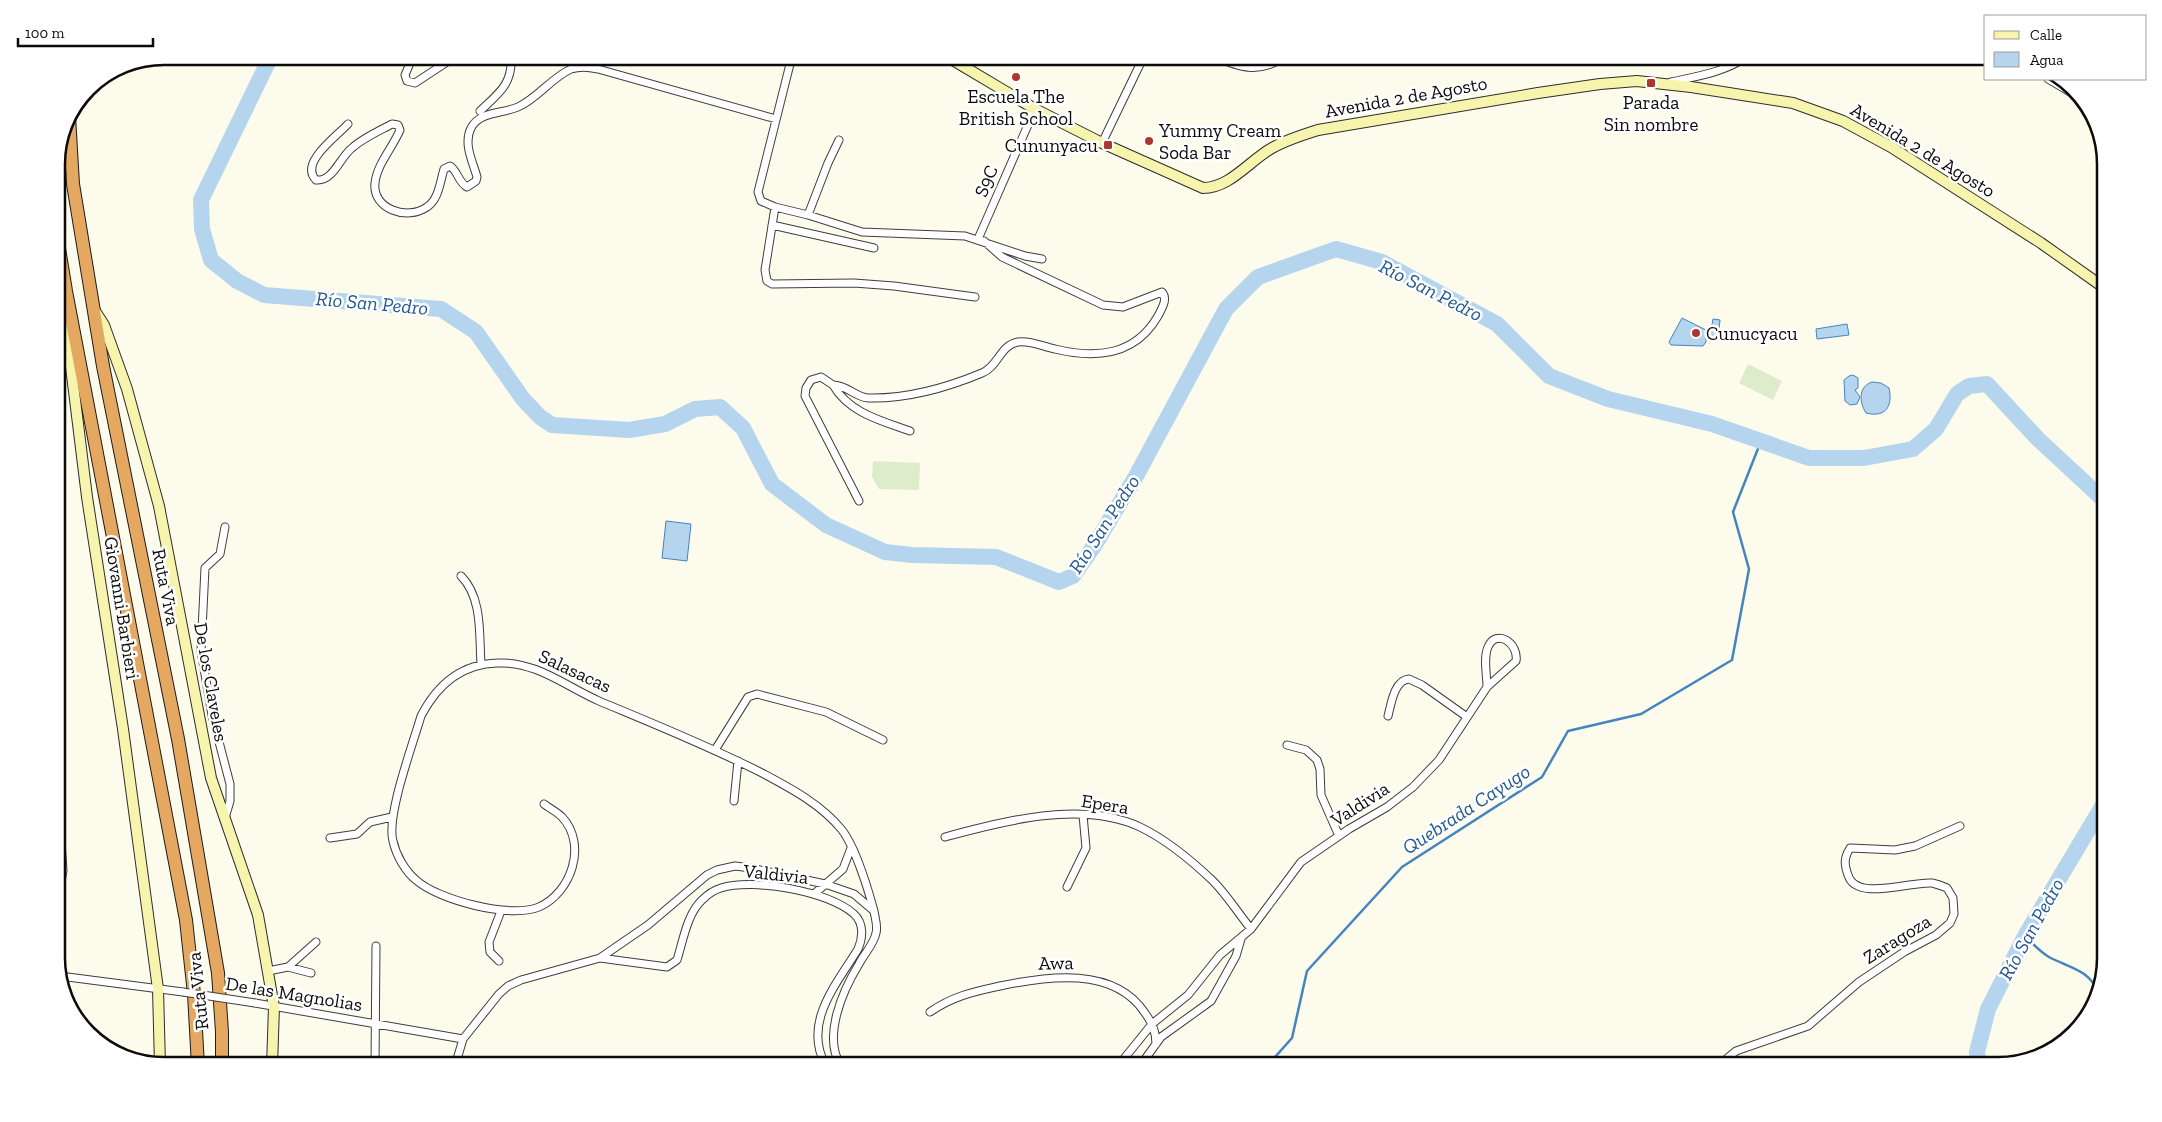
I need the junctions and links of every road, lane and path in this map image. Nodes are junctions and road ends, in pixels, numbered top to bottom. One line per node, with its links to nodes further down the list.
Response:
1 (409, 65): 2 (street)
2 (442, 65)
3 (511, 65): 12 (street)
4 (790, 65): 13 (street)
5 (961, 65): 11 (main road, Avenida 2 de Agosto)
6 (1140, 65): 17 (street)
7 (1234, 65): 8 (street)
8 (1267, 65)
9 (1733, 65): 10 (street)
10 (1664, 84): 17 (main road, Avenida 2 de Agosto); 24 (main road, Avenida 2 de Agosto)
11 (1035, 109): 17 (main road, Avenida 2 de Agosto); 21 (street, S9C)
12 (480, 110)
13 (776, 119): 14 (street); 18 (street)
14 (348, 124)
15 (70, 134): 28 (highway, Ruta Viva)
16 (839, 140): 19 (street)
17 (1102, 143)
18 (776, 208): 19 (street); 20 (street)
19 (808, 215): 21 (street)
20 (772, 225): 22 (street); 27 (street)
21 (981, 240): 23 (street); 29 (street)
22 (874, 248)
23 (1042, 260)
24 (2097, 283)
25 (65, 285): 26 (highway, Ruta Viva)
26 (66, 291): 68 (main road, Giovanni Barbieri); 76 (highway, Ruta Viva)
27 (975, 297)
28 (93, 308): 46 (main road, De los Claveles); 77 (highway, Ruta Viva)
29 (833, 385): 30 (street); 31 (street)
30 (910, 431)
31 (859, 501)
32 (225, 527): 46 (street)
33 (461, 576): 34 (street)
34 (481, 664): 40 (street, Salasacas); 45 (street, Salasacas)
35 (1487, 687): 35 (street, Valdivia); 37 (street, Valdivia)
36 (1388, 716): 37 (street)
37 (1467, 716): 48 (street, Valdivia)
38 (883, 740): 40 (street)
39 (1287, 745): 48 (street)
40 (715, 750): 41 (street, Salasacas)
41 (738, 761): 42 (street); 51 (street, Salasacas)
42 (734, 801)
43 (544, 804): 56 (street, Salasacas)
44 (1083, 815): 49 (street, Epera); 53 (street); 57 (street, Epera)
45 (392, 817): 50 (street); 56 (street, Salasacas)
46 (225, 818): 65 (main road, De los Claveles)
47 (1960, 826): 85 (street, Zaragoza)
48 (1339, 836): 57 (street, Valdivia)
49 (945, 837)
50 (330, 838)
51 (851, 848): 52 (street); 55 (street, Salasacas)
52 (825, 884): 54 (street); 55 (street); 61 (street)
53 (1067, 887)
54 (814, 894): 61 (street, Valdivia); 63 (street, Valdivia)
55 (874, 910): 63 (street, Salasacas)
56 (501, 911): 62 (street)
57 (1250, 929): 58 (street, Valdivia)
58 (1241, 939): 72 (street, Valdivia); 74 (street, Valdivia)
59 (316, 942): 64 (street)
60 (376, 946): 71 (street)
61 (600, 958): 73 (street)
62 (499, 961)
63 (854, 964): 81 (street, Valdivia); 82 (street)
64 (288, 967): 65 (street); 66 (street)
65 (268, 971): 69 (main road, De los Claveles)
66 (311, 973)
67 (67, 977): 68 (street, De las Magnolias)
68 (158, 989): 69 (street, De las Magnolias, bridge); 75 (main road)
69 (274, 1006): 71 (street, De las Magnolias); 78 (main road, De los Claveles)
70 (930, 1012): 72 (street, Awa)
71 (375, 1024): 73 (street, De las Magnolias); 79 (street)
72 (1152, 1024): 74 (street, Awa); 83 (street, Valdivia)
73 (463, 1039): 80 (street)
74 (1156, 1044): 84 (street, Valdivia)
75 (160, 1057)
76 (198, 1057)
77 (222, 1057)
78 (272, 1057)
79 (375, 1057)
80 (458, 1057)
81 (821, 1057)
82 (836, 1057)
83 (1125, 1057)
84 (1147, 1057)
85 (1729, 1057)

